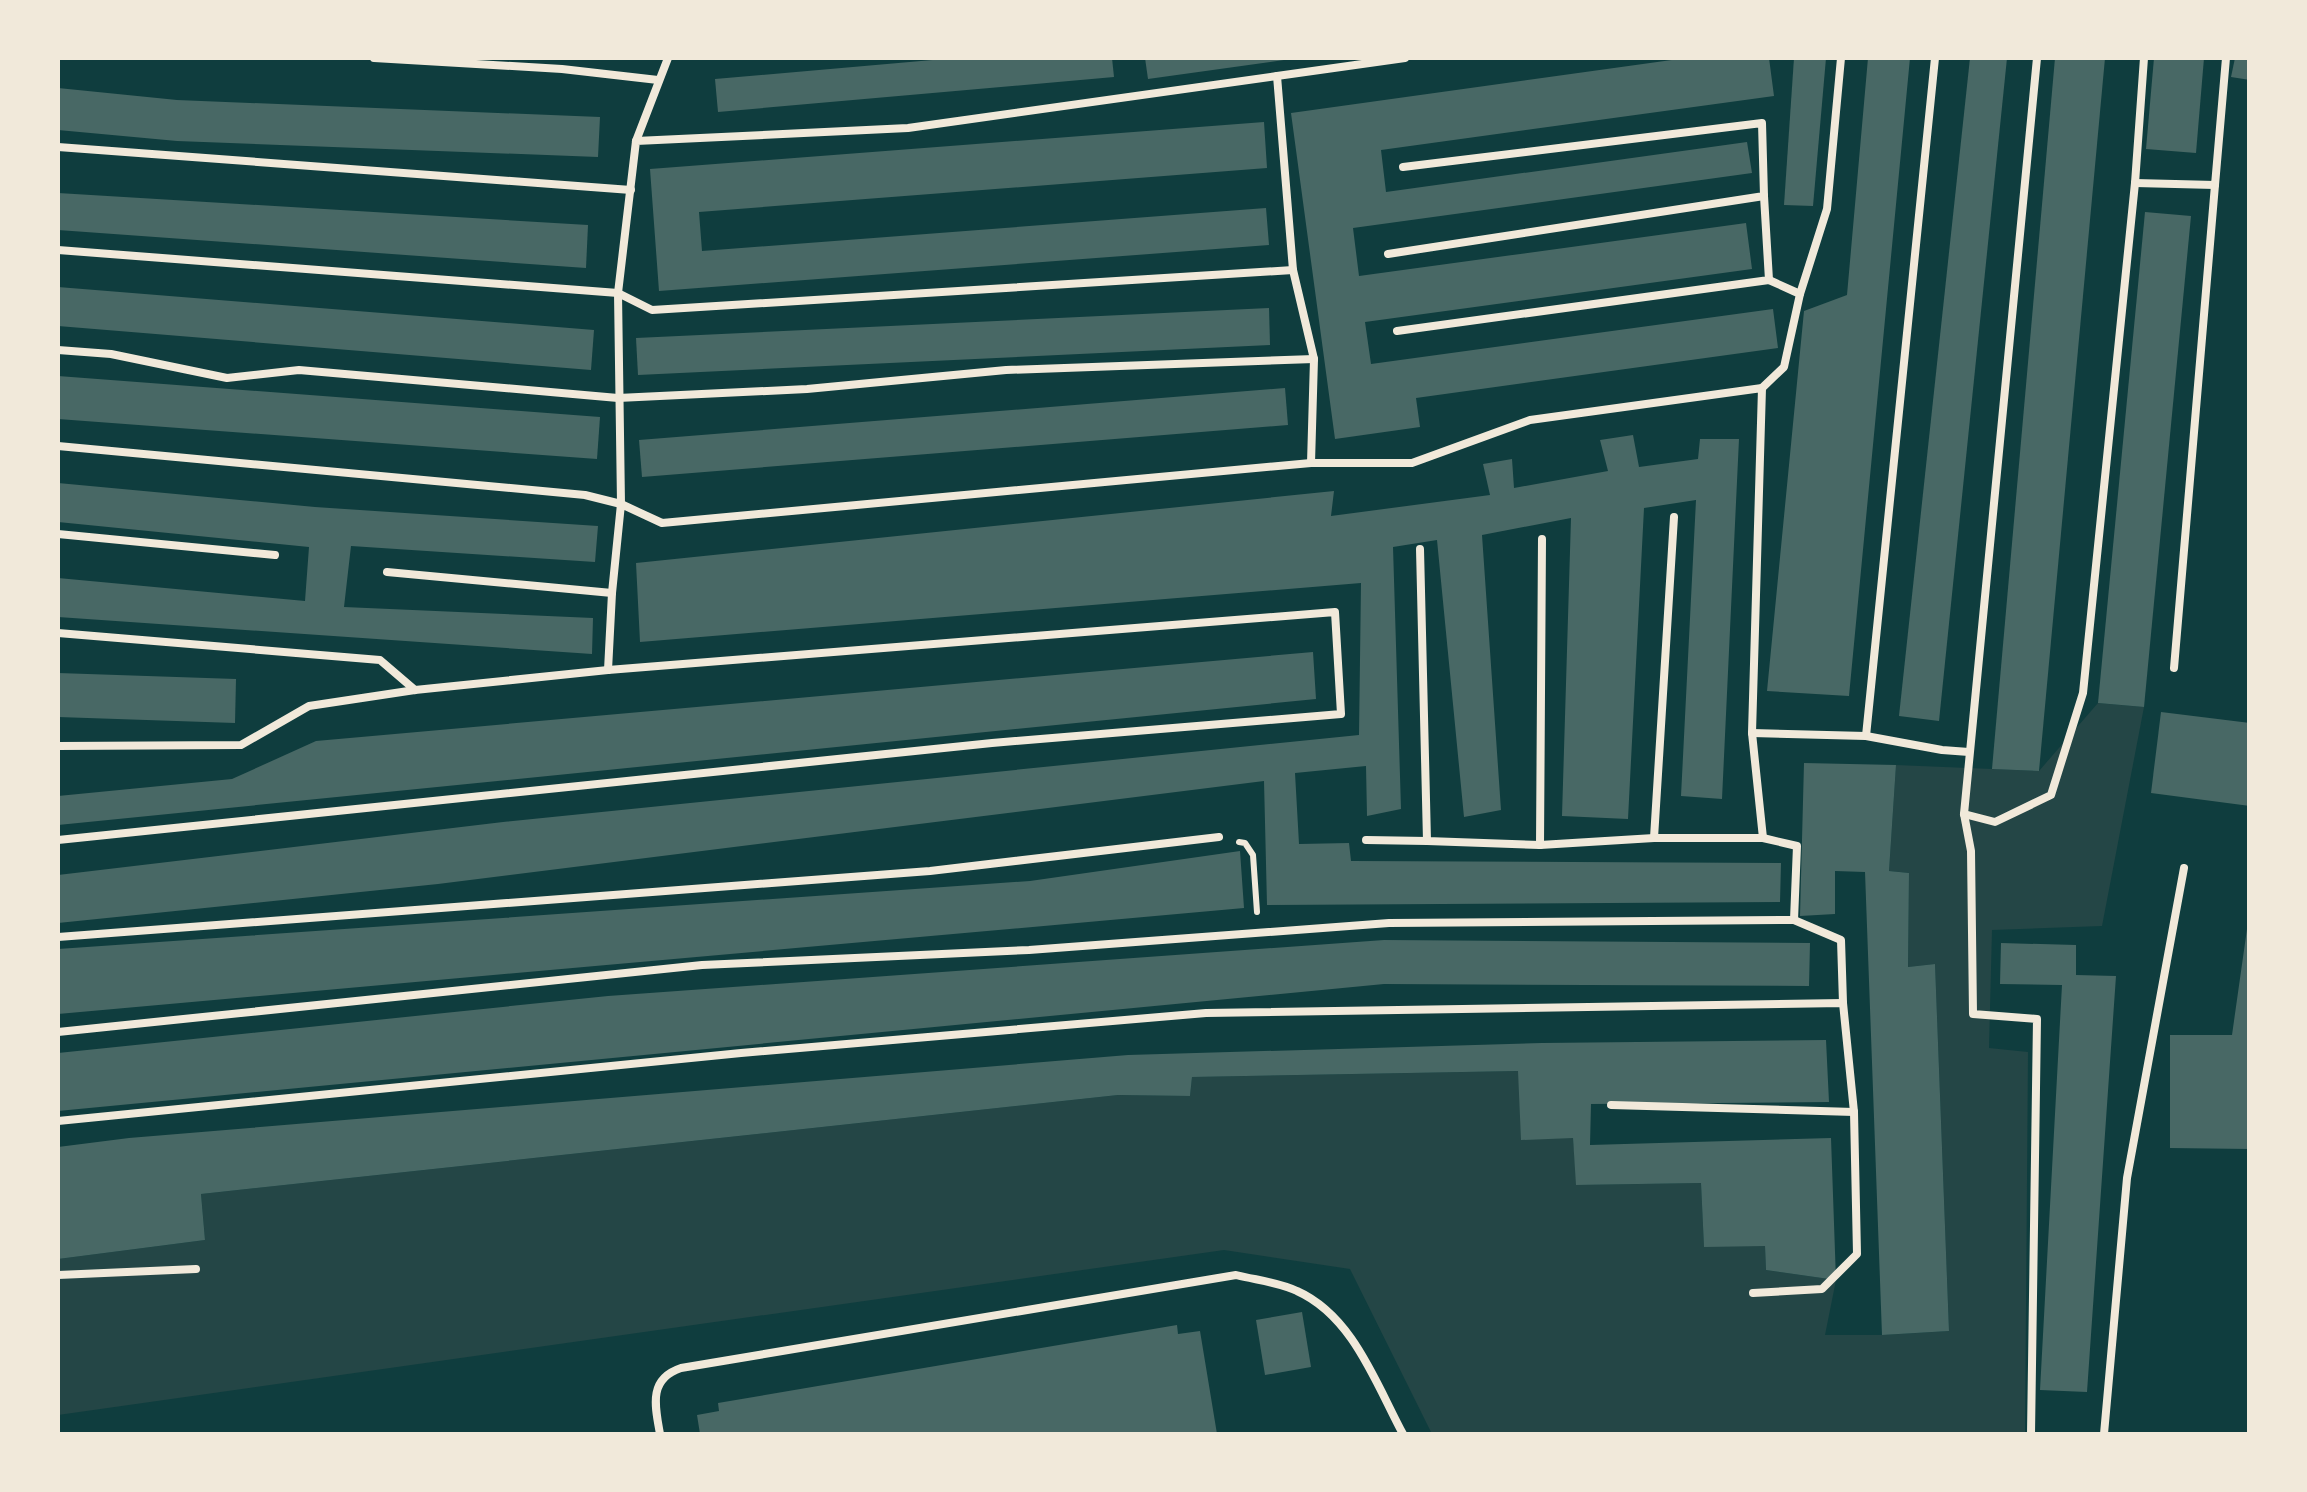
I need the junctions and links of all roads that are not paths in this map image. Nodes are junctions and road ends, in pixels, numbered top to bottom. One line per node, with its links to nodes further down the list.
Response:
1 (374, 58): 10 (lane)
2 (668, 58): 10 (lane)
3 (1405, 58): 9 (lane)
4 (1841, 58): 23 (lane)
5 (1935, 58): 44 (lane)
6 (2037, 58): 46 (lane)
7 (2144, 58): 14 (lane)
8 (2226, 58): 15 (lane)
9 (1277, 76): 11 (lane); 20 (lane)
10 (658, 80): 11 (lane)
11 (636, 141): 16 (lane)
12 (58, 147): 16 (lane)
13 (1403, 166): 17 (lane)
14 (2135, 184): 15 (lane); 47 (lane)
15 (2215, 185): 40 (lane)
16 (631, 190): 22 (lane)
17 (1764, 196): 19 (lane); 21 (lane)
18 (58, 250): 22 (lane)
19 (1388, 254)
20 (1293, 270): 22 (lane); 26 (lane)
21 (1769, 280): 23 (lane); 24 (lane)
22 (618, 293): 28 (lane)
23 (1800, 294): 27 (lane)
24 (1397, 331)
25 (58, 350): 28 (lane)
26 (1314, 359): 28 (lane); 30 (lane)
27 (1762, 388): 30 (lane); 43 (lane)
28 (618, 398): 31 (lane)
29 (58, 446): 31 (lane)
30 (1311, 463): 31 (lane)
31 (620, 504): 38 (lane)
32 (1674, 517): 49 (lane)
33 (58, 534): 36 (lane)
34 (1542, 539): 54 (lane)
35 (1420, 549): 53 (lane)
36 (275, 555)
37 (388, 572): 38 (lane)
38 (612, 593): 41 (lane)
39 (58, 634): 42 (lane)
40 (2174, 668)
41 (608, 670): 42 (lane); 51 (lane)
42 (414, 690): 45 (lane)
43 (1752, 733): 44 (lane); 50 (lane)
44 (1866, 736): 46 (lane)
45 (58, 746)
46 (1969, 752): 47 (lane)
47 (1964, 814): 68 (lane)
48 (1219, 837): 57 (lane)
49 (1654, 838): 50 (lane); 54 (lane)
50 (1763, 838): 56 (lane)
51 (58, 840)
52 (1366, 840): 53 (lane)
53 (1427, 841): 54 (lane)
54 (1540, 845)
55 (2184, 868): 69 (lane)
56 (1794, 920): 58 (lane); 59 (lane)
57 (58, 937)
58 (1843, 1003): 61 (lane); 62 (lane)
59 (58, 1032)
60 (1611, 1105): 61 (lane)
61 (1854, 1112): 65 (lane)
62 (58, 1121)
63 (196, 1269): 64 (lane)
64 (58, 1275)
65 (1752, 1293)
66 (660, 1434): 67 (lane)
67 (1403, 1434)
68 (2031, 1434)
69 (2104, 1434)

